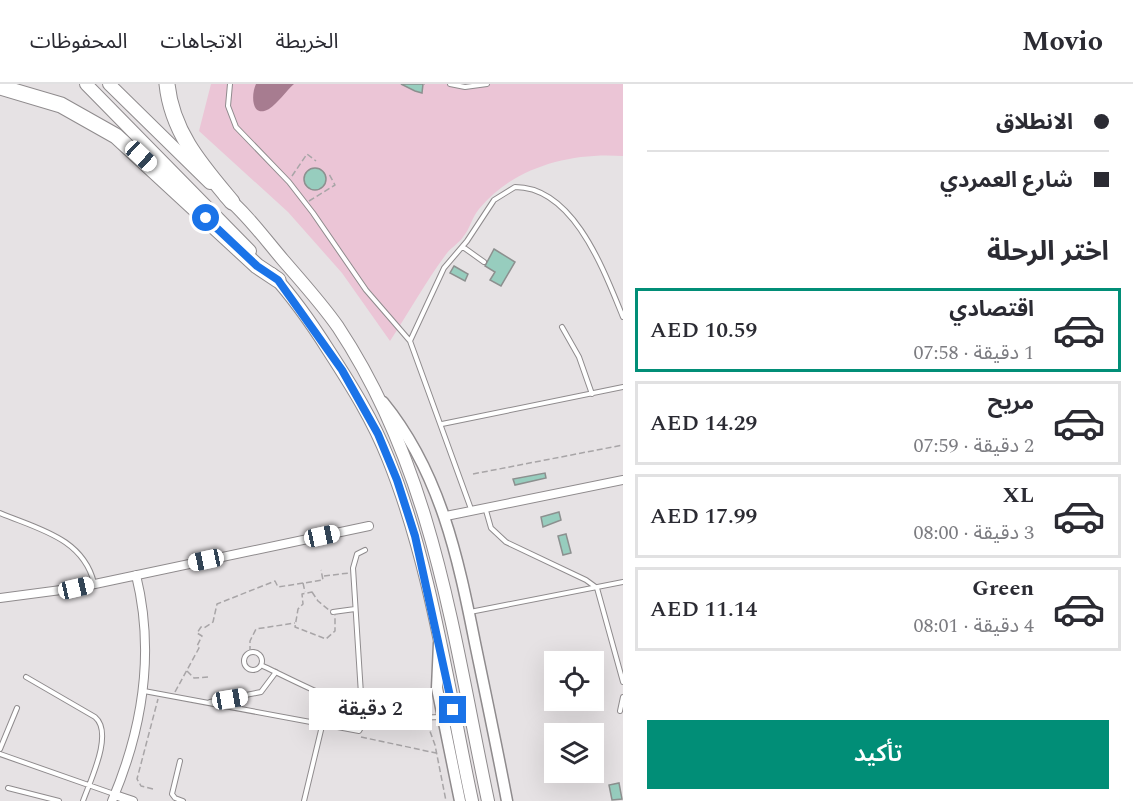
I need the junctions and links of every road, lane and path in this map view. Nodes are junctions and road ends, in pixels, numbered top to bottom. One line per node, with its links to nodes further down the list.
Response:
1 (86, 84): 15 (main road)
2 (109, 84): 11 (main road)
3 (167, 84): 11 (highway)
4 (230, 84): 10 (lane)
5 (450, 84): 6 (lane)
6 (487, 84)
7 (0, 87): 15 (highway)
8 (316, 161): 10 (path)
9 (329, 174): 12 (path)
10 (288, 182): 12 (lane)
11 (232, 202): 20 (main road)
12 (306, 204): 18 (lane)
13 (463, 247): 14 (lane); 16 (lane); 18 (lane)
14 (484, 262)
15 (278, 280): 46 (main road)
16 (623, 317)
17 (562, 327): 21 (lane)
18 (410, 341): 22 (lane)
19 (623, 387): 21 (lane)
20 (375, 392): 29 (street); 82 (main road)
21 (592, 394): 22 (lane)
22 (442, 424): 27 (lane)
23 (623, 445): 24 (path)
24 (473, 474)
25 (623, 480): 26 (street)
26 (485, 507): 27 (street); 39 (lane)
27 (471, 509): 29 (street)
28 (0, 513): 38 (lane)
29 (446, 516): 44 (street)
30 (369, 526): 34 (street)
31 (365, 550): 33 (lane)
32 (321, 570): 35 (path)
33 (353, 572): 35 (path); 42 (lane)
34 (136, 575): 38 (street); 54 (street)
35 (323, 576): 37 (path)
36 (623, 582): 39 (lane)
37 (303, 583): 40 (path); 49 (path)
38 (94, 584): 41 (street)
39 (597, 588): 44 (lane); 53 (lane)
40 (305, 593): 43 (path); 45 (path)
41 (0, 598)
42 (355, 609): 43 (lane); 60 (lane)
43 (333, 612): 45 (path)
44 (469, 612): 83 (street)
45 (295, 623): 47 (path)
46 (439, 642): 62 (street); 81 (main road)
47 (250, 652): 48 (lane); 48 (lane)
48 (261, 665): 50 (lane)
49 (187, 671): 51 (path); 56 (path)
50 (276, 672): 58 (lane); 60 (lane)
51 (208, 676)
52 (26, 677): 70 (lane)
53 (623, 682)
54 (143, 691): 55 (lane); 73 (street)
55 (159, 694): 56 (lane); 72 (path)
56 (172, 696): 58 (lane)
57 (623, 697): 61 (lane)
58 (207, 703): 64 (lane)
59 (17, 708): 66 (lane)
60 (362, 710): 63 (lane); 65 (lane)
61 (620, 711)
62 (442, 717): 63 (lane); 80 (street)
63 (426, 718): 67 (path)
64 (322, 726): 65 (lane); 78 (lane)
65 (356, 732): 67 (path)
66 (0, 749)
67 (437, 753): 79 (path)
68 (0, 754): 70 (lane)
69 (180, 761): 77 (lane)
70 (89, 786): 73 (lane); 75 (lane)
71 (8, 788): 74 (lane)
72 (153, 789)
73 (113, 798): 76 (street)
74 (59, 801)
75 (83, 801)
76 (133, 801)
77 (183, 801)
78 (304, 801)
79 (446, 801)
80 (460, 801)
81 (472, 801)
82 (488, 801)
83 (507, 801)

